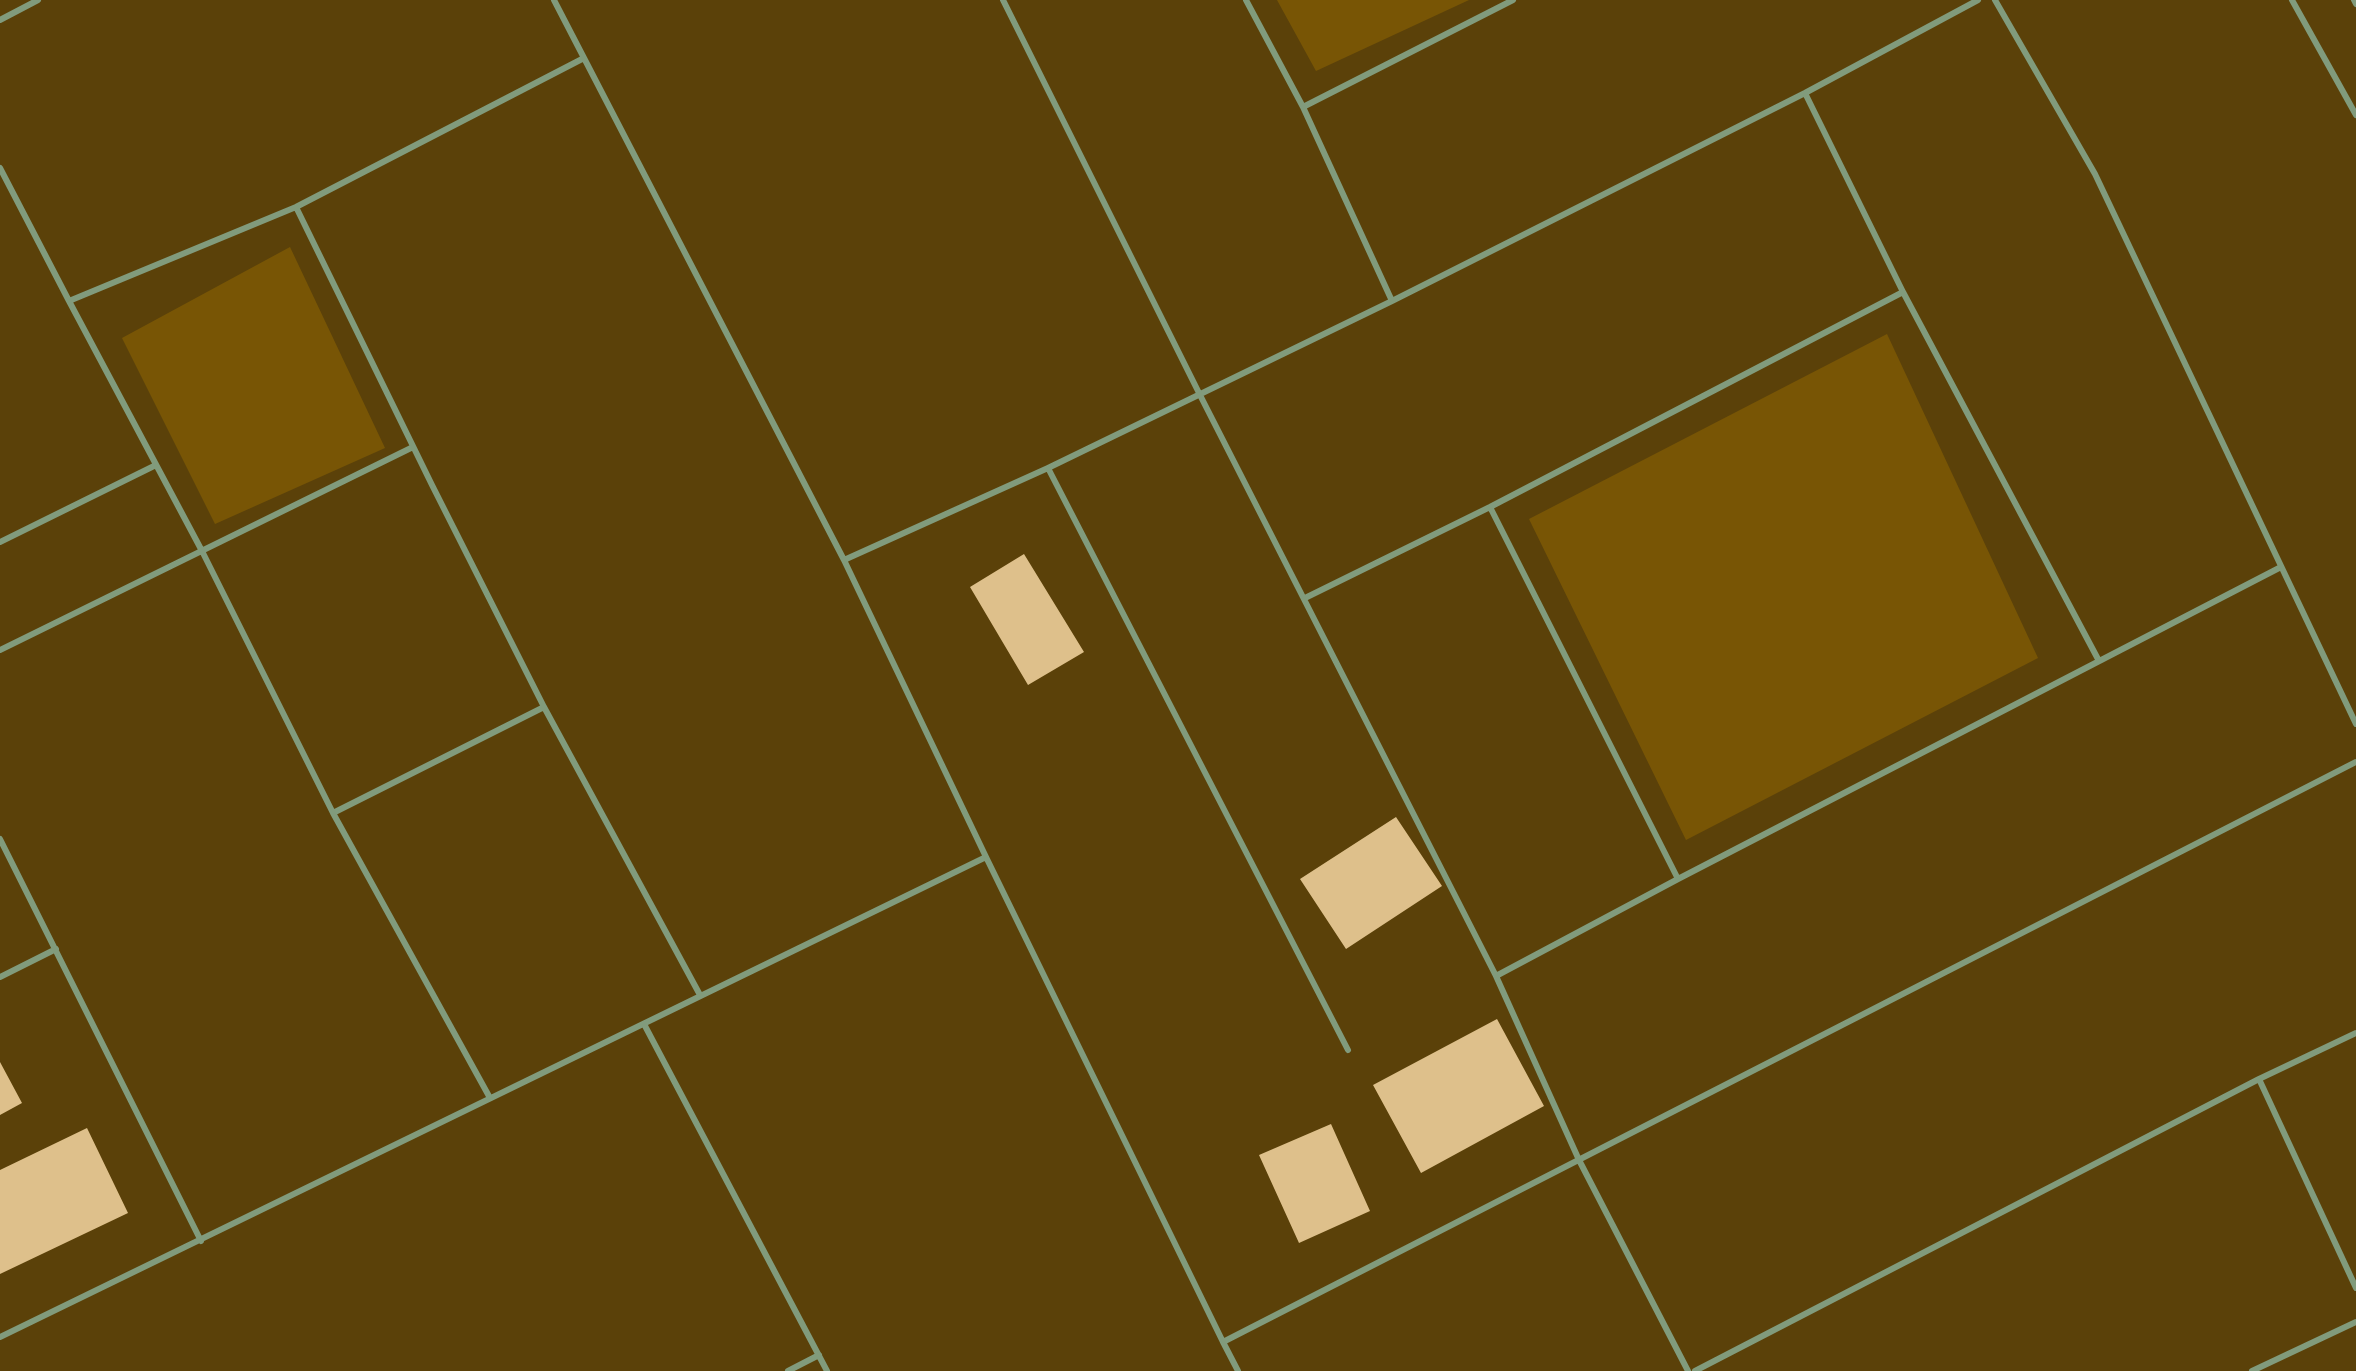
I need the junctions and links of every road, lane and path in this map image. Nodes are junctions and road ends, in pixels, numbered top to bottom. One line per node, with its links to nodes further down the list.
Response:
1 (38, 0): 11 (street)
2 (554, 0): 12 (street)
3 (1003, 0): 21 (street)
4 (1246, 0): 14 (street)
5 (1513, 0): 14 (street)
6 (1978, 0): 13 (street)
7 (1995, 0): 29 (street)
8 (2292, 0): 15 (street)
9 (2354, 0): 10 (street)
10 (2356, 4)
11 (0, 20)
12 (584, 58): 17 (street); 28 (street)
13 (1805, 93): 18 (street); 20 (street)
14 (1303, 107): 20 (street)
15 (2356, 115)
16 (0, 168): 19 (street)
17 (296, 207): 19 (street); 22 (street)
18 (1903, 292): 25 (street); 32 (street)
19 (69, 301): 23 (street)
20 (1392, 301): 21 (street)
21 (1200, 395): 24 (street); 30 (street)
22 (413, 447): 27 (street); 33 (street)
23 (156, 465): 26 (street); 27 (street)
24 (1048, 468): 28 (street); 46 (street)
25 (1490, 507): 30 (street); 39 (street)
26 (0, 543)
27 (201, 551): 31 (street); 36 (street)
28 (844, 560): 38 (street)
29 (2281, 567): 32 (street); 34 (street)
30 (1305, 598): 41 (street)
31 (0, 650)
32 (2098, 661): 39 (street)
33 (544, 706): 36 (street); 43 (street)
34 (2356, 724)
35 (2356, 762): 49 (street)
36 (333, 813): 48 (street)
37 (0, 839): 40 (street)
38 (986, 857): 43 (street); 54 (street)
39 (1678, 879): 41 (street)
40 (56, 949): 42 (street); 50 (street)
41 (1496, 976): 49 (street)
42 (0, 977)
43 (700, 995): 44 (street)
44 (644, 1024): 48 (street); 55 (street)
45 (2356, 1033): 47 (street)
46 (1348, 1050)
47 (2259, 1079): 51 (street); 60 (street)
48 (490, 1098): 50 (street)
49 (1579, 1160): 54 (street); 59 (street)
50 (201, 1241): 53 (street)
51 (2356, 1288)
52 (2356, 1322): 61 (street)
53 (0, 1337)
54 (1223, 1342): 58 (street)
55 (819, 1355): 56 (street); 57 (street)
56 (788, 1371)
57 (827, 1371)
58 (1238, 1371)
59 (1688, 1371)
60 (1695, 1371)
61 (2252, 1371)

